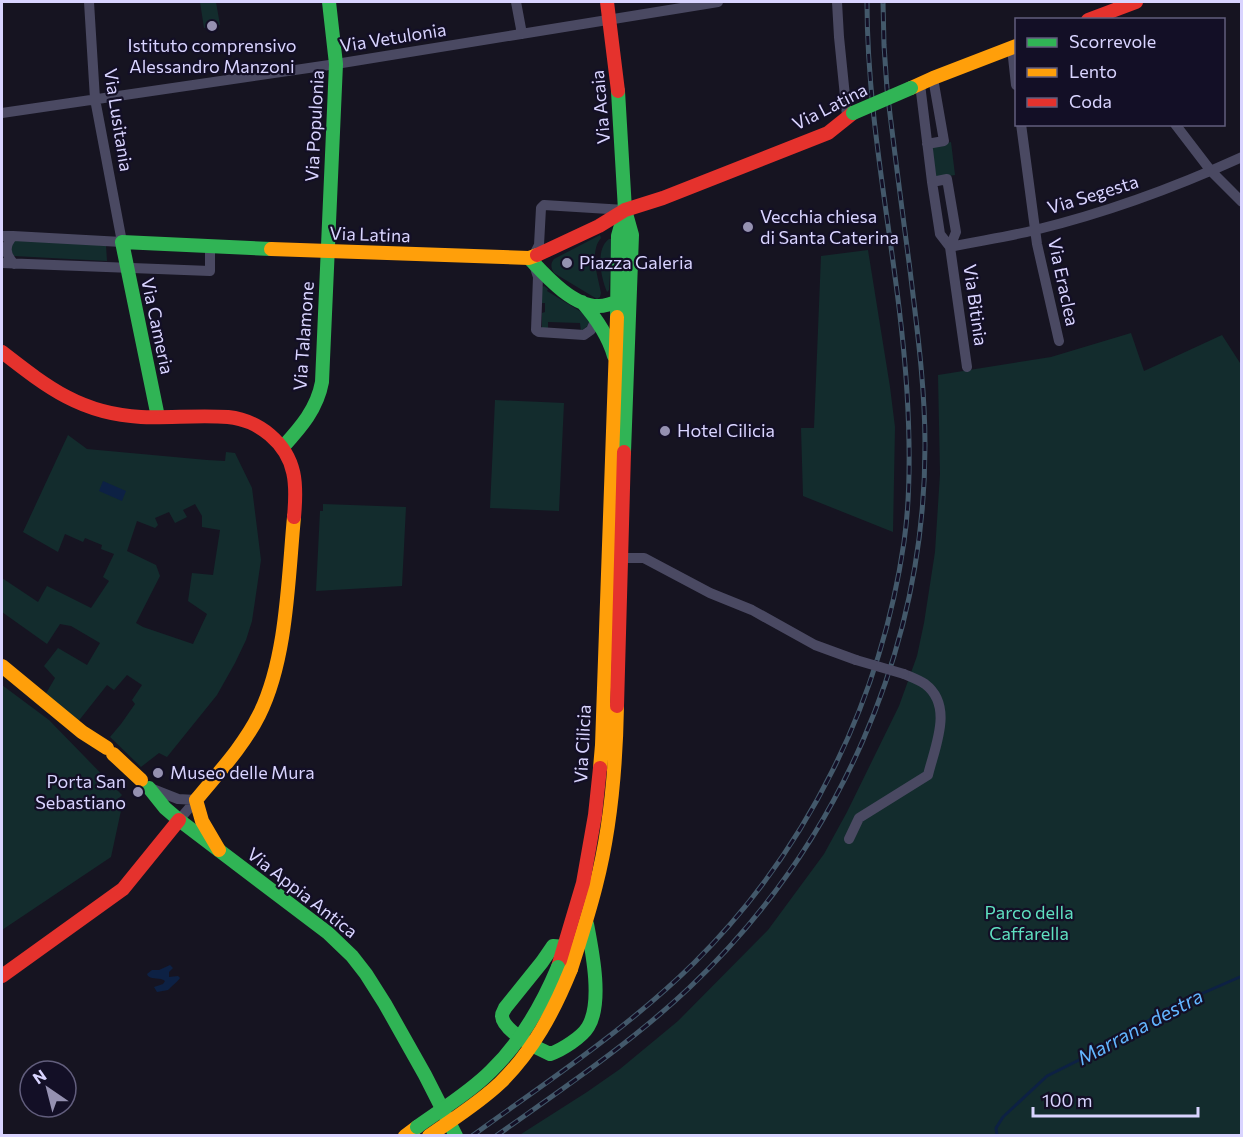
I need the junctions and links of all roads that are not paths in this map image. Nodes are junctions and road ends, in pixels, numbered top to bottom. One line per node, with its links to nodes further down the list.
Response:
1 (89, 2): 15 (street, Via Lusitania)
2 (329, 2): 13 (street, Via Populonia)
3 (516, 2): 11 (street)
4 (607, 2): 10 (street, Via Acaia)
5 (718, 2): 10 (street, Via Vetulonia)
6 (837, 2): 17 (street)
7 (1136, 2): 8 (street)
8 (1114, 11): 9 (street)
9 (1094, 18)
10 (610, 19): 11 (street, Via Vetulonia); 24 (street, Via Acaia)
11 (522, 34): 13 (street, Via Vetulonia)
12 (1014, 47): 14 (street, Via Latina)
13 (336, 64): 15 (street, Via Vetulonia); 30 (street, Via Populonia)
14 (921, 83): 17 (street, Via Latina, bridge); 20 (street, Via Bitinia); 20 (street)
15 (95, 99): 16 (street, Via Vetulonia); 27 (street, Via Lusitania)
16 (2, 113)
17 (850, 115): 24 (street, Via Latina)
18 (1022, 126): 25 (street, Via Eraclea)
19 (1177, 126): 22 (street)
20 (927, 144): 29 (street, Via Bitinia)
21 (1242, 157): 22 (street, Via Segesta)
22 (1211, 171): 23 (street); 25 (street, Via Segesta)
23 (1242, 202)
24 (625, 210): 31 (street); 31 (street); 35 (street); 35 (street, Via Cilicia)
25 (1035, 230): 29 (street, Via Segesta); 38 (street, Via Eraclea)
26 (7, 236): 27 (street, Via Latina); 33 (street, Via Latina)
27 (122, 242): 28 (street, Via Latina); 34 (street, Via Cameria)
28 (210, 247): 30 (street, Via Latina); 34 (street)
29 (950, 247): 41 (street, Via Bitinia)
30 (327, 252): 31 (street, Via Latina); 43 (street, Via Talamone)
31 (529, 258): 36 (street); 37 (street)
32 (2, 263): 33 (street)
33 (14, 264): 34 (street)
34 (127, 269): 42 (street, Via Cameria)
35 (624, 299): 36 (street); 40 (street, Via Cilicia); 44 (street, Via Cilicia)
36 (582, 302): 37 (street)
37 (596, 319): 40 (street)
38 (1059, 341)
39 (2, 352): 42 (street)
40 (614, 356): 52 (street, Via Cilicia)
41 (967, 367)
42 (158, 417): 43 (street)
43 (283, 447): 47 (street)
44 (622, 558): 49 (street, bridge); 51 (street, Via Cilicia)
45 (2, 666): 46 (street, Via Appia Antica)
46 (145, 784): 47 (street); 48 (street, Via Appia Antica)
47 (196, 800): 48 (street); 50 (street)
48 (179, 820): 50 (street, Via Appia Antica); 54 (street)
49 (849, 839)
50 (219, 849): 57 (street, Via Appia Antica)
51 (586, 922): 52 (street); 53 (street, Via Cilicia)
52 (564, 947): 53 (street, Via Cilicia)
53 (565, 968): 55 (street, Via Cilicia, bridge); 56 (street, Via Cilicia, bridge)
54 (2, 976)
55 (405, 1136)
56 (429, 1136)
57 (456, 1136)

